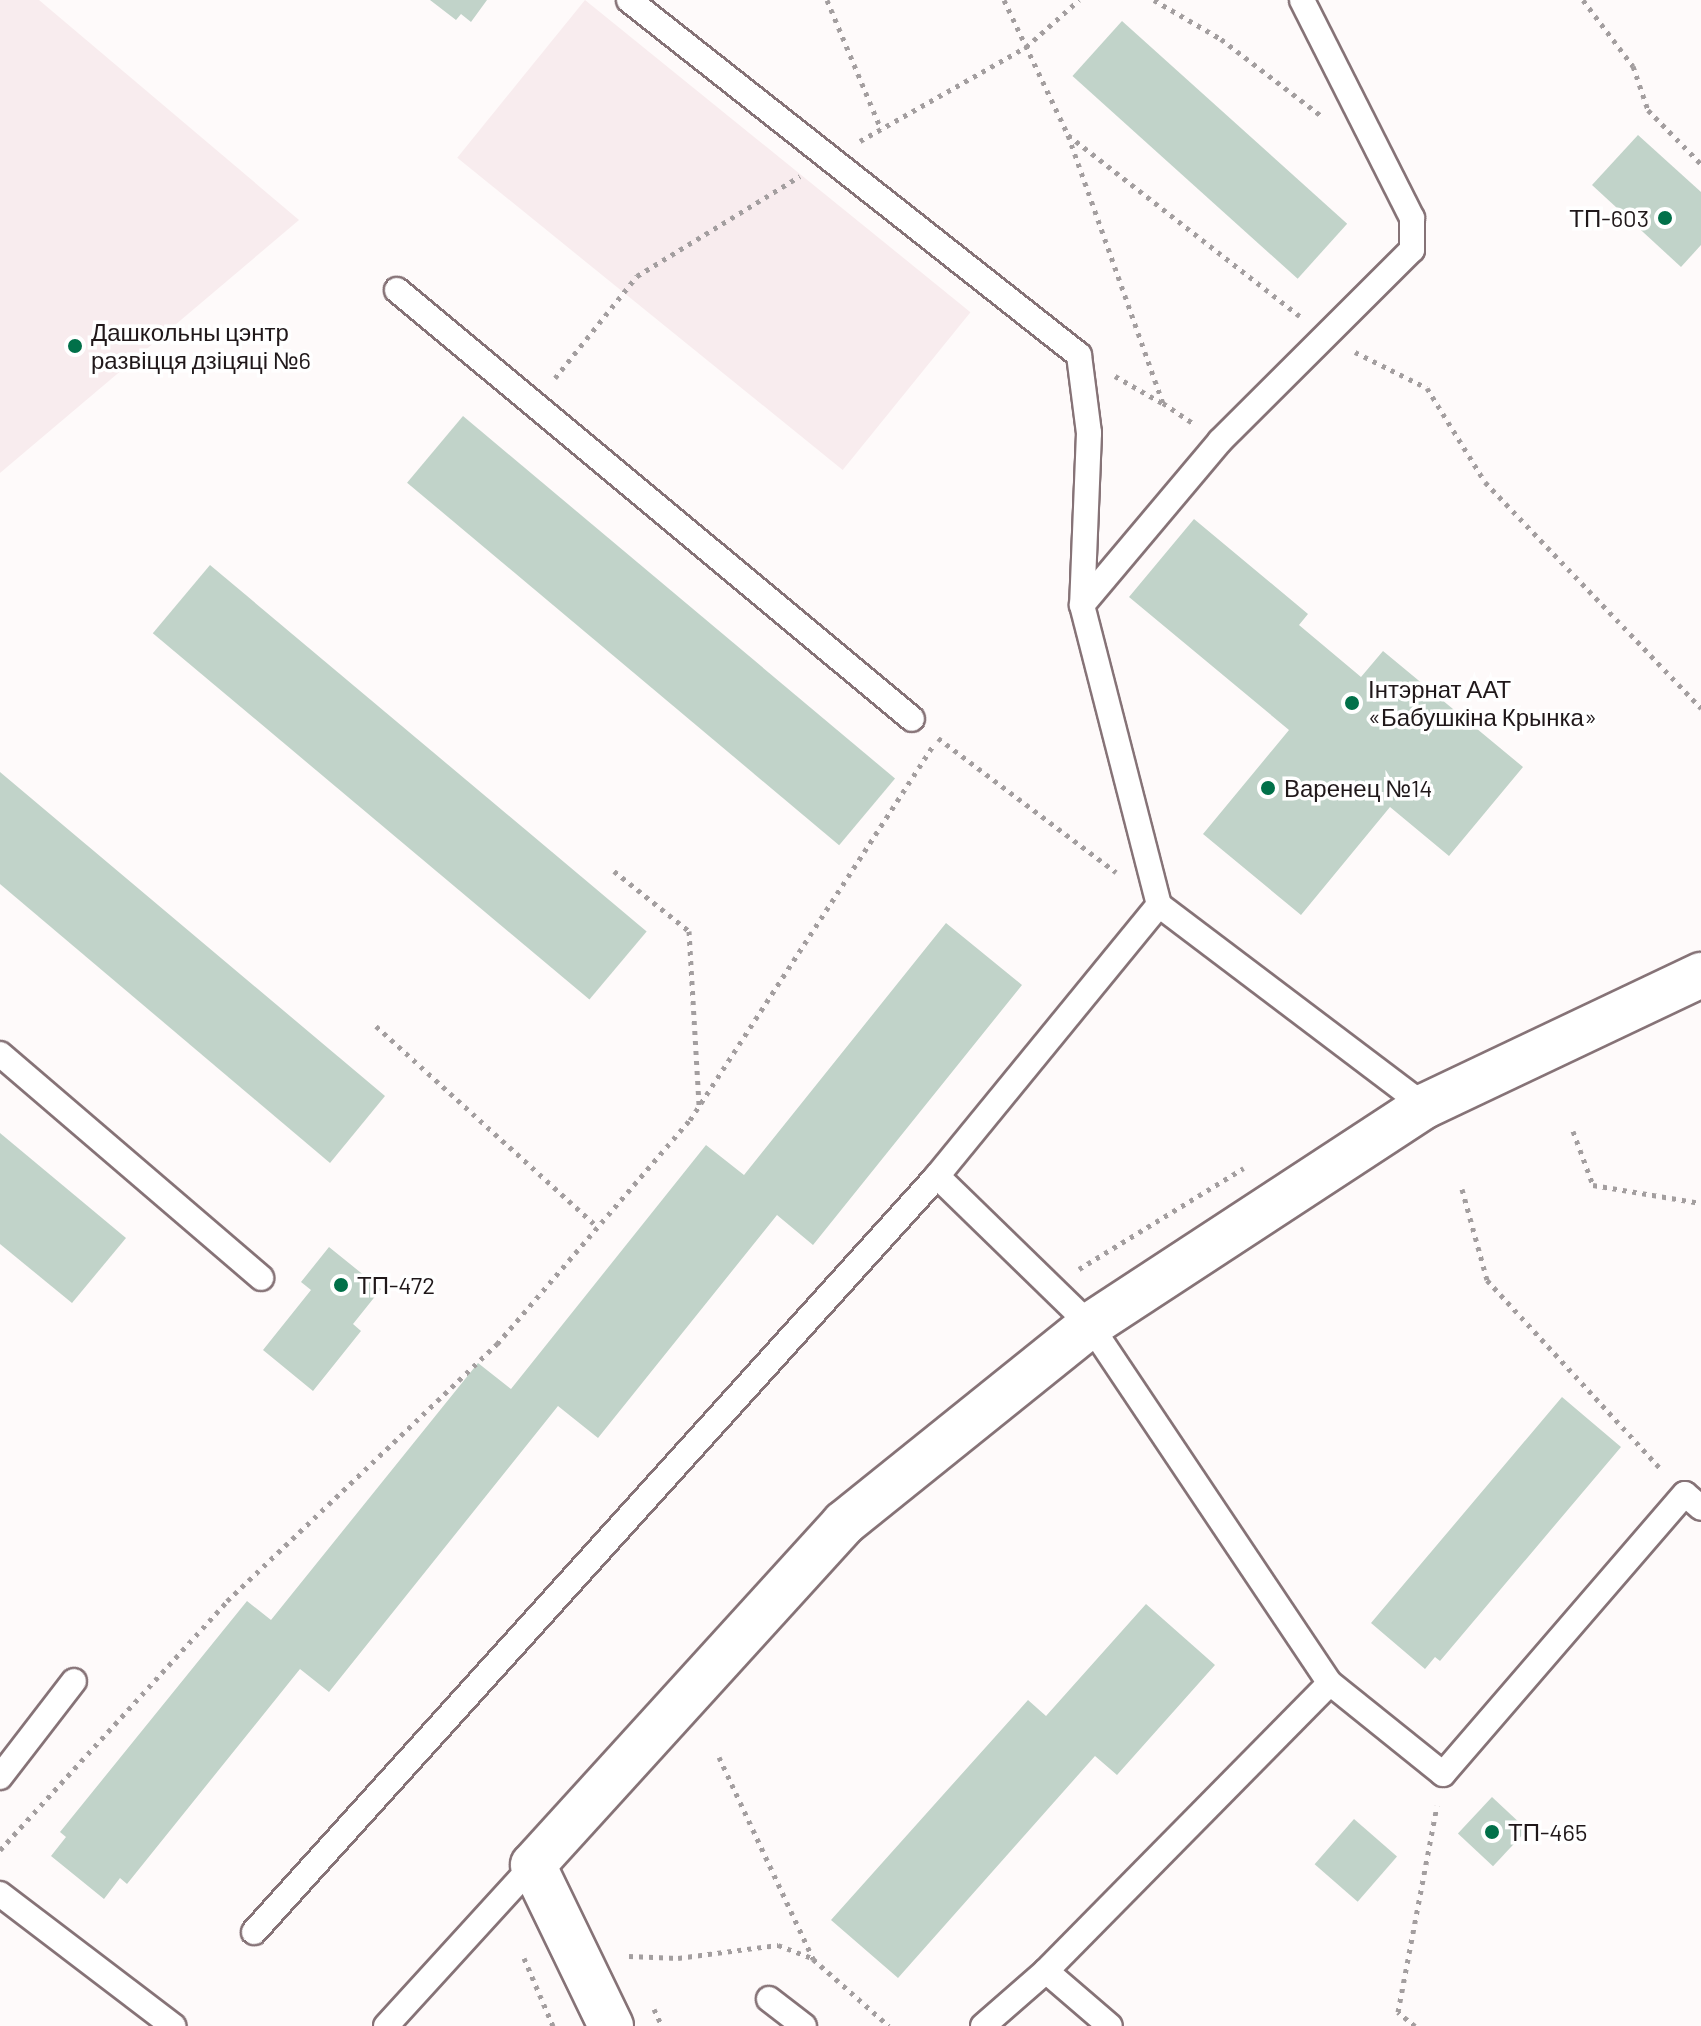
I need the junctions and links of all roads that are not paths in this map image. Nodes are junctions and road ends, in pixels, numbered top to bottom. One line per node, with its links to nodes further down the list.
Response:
1 (629, 0): 4 (lane)
2 (1302, 0): 4 (lane)
3 (397, 290): 5 (lane)
4 (1082, 605): 6 (lane)
5 (912, 719)
6 (1159, 905): 9 (lane); 10 (lane)
7 (1701, 975): 9 (street)
8 (0, 1054): 11 (lane)
9 (1425, 1106): 12 (street)
10 (937, 1176): 12 (lane); 19 (lane)
11 (261, 1278)
12 (1090, 1325): 15 (lane); 17 (street)
13 (1693, 1501): 15 (lane)
14 (74, 1681): 16 (lane)
15 (1330, 1683): 20 (lane)
16 (0, 1777)
17 (533, 1865): 23 (lane); 24 (street)
18 (0, 1894): 22 (lane)
19 (254, 1932)
20 (1046, 1971): 26 (lane); 27 (lane)
21 (769, 1999): 25 (lane)
22 (173, 2026)
23 (386, 2026)
24 (611, 2026)
25 (804, 2026)
26 (983, 2026)
27 (1110, 2026)

